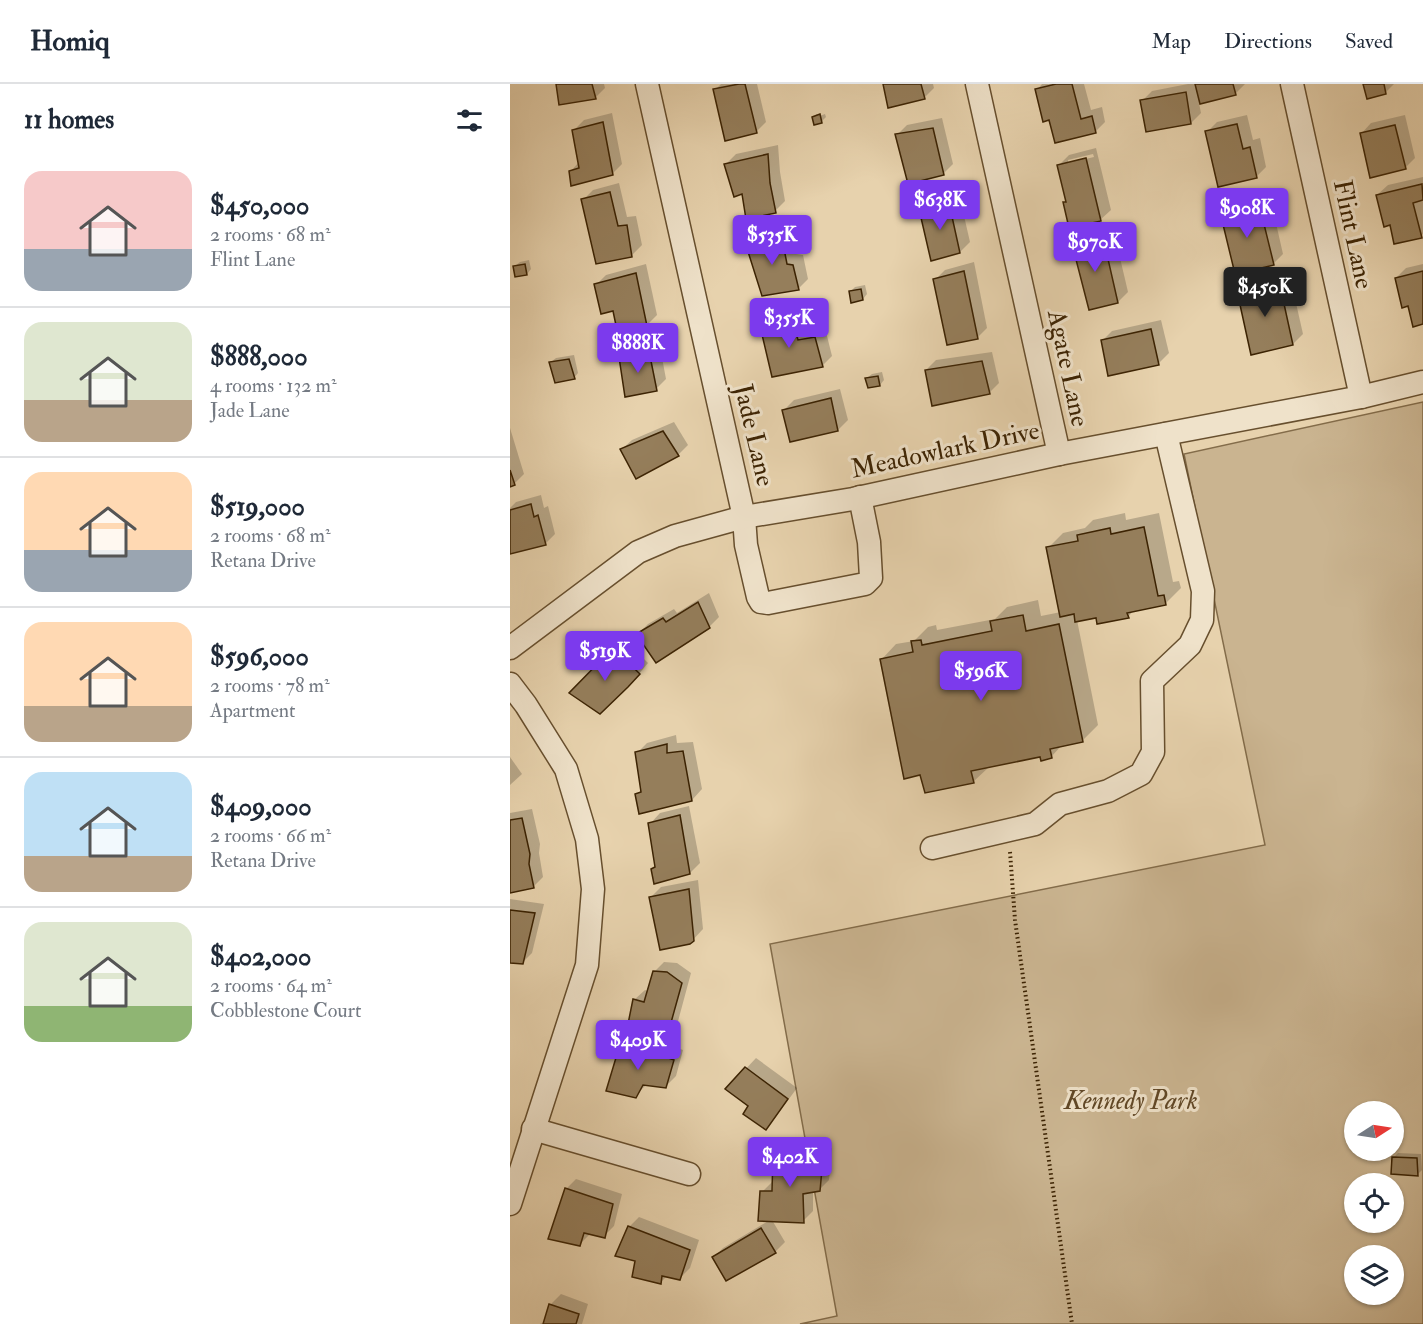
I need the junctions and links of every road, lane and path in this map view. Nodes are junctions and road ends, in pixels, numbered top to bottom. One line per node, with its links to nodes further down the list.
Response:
1 (647, 84): 9 (street, Jade Lane)
2 (977, 84): 7 (street, Agate Lane)
3 (1292, 84): 5 (street, Flint Lane)
4 (1423, 382): 5 (street, Meadowlark Drive)
5 (1361, 397): 6 (street, Meadowlark Drive)
6 (1166, 434): 7 (street, Meadowlark Drive); 12 (street)
7 (1059, 454): 8 (street, Meadowlark Drive)
8 (860, 497): 9 (street, Meadowlark Drive); 9 (street, Jade Lane)
9 (744, 517): 10 (street, Meadowlark Drive)
10 (510, 648)
11 (510, 684): 14 (street)
12 (1008, 830): 13 (street); 17 (path)
13 (932, 848)
14 (533, 1129): 15 (street); 16 (street)
15 (689, 1174)
16 (510, 1204)
17 (1071, 1324)

